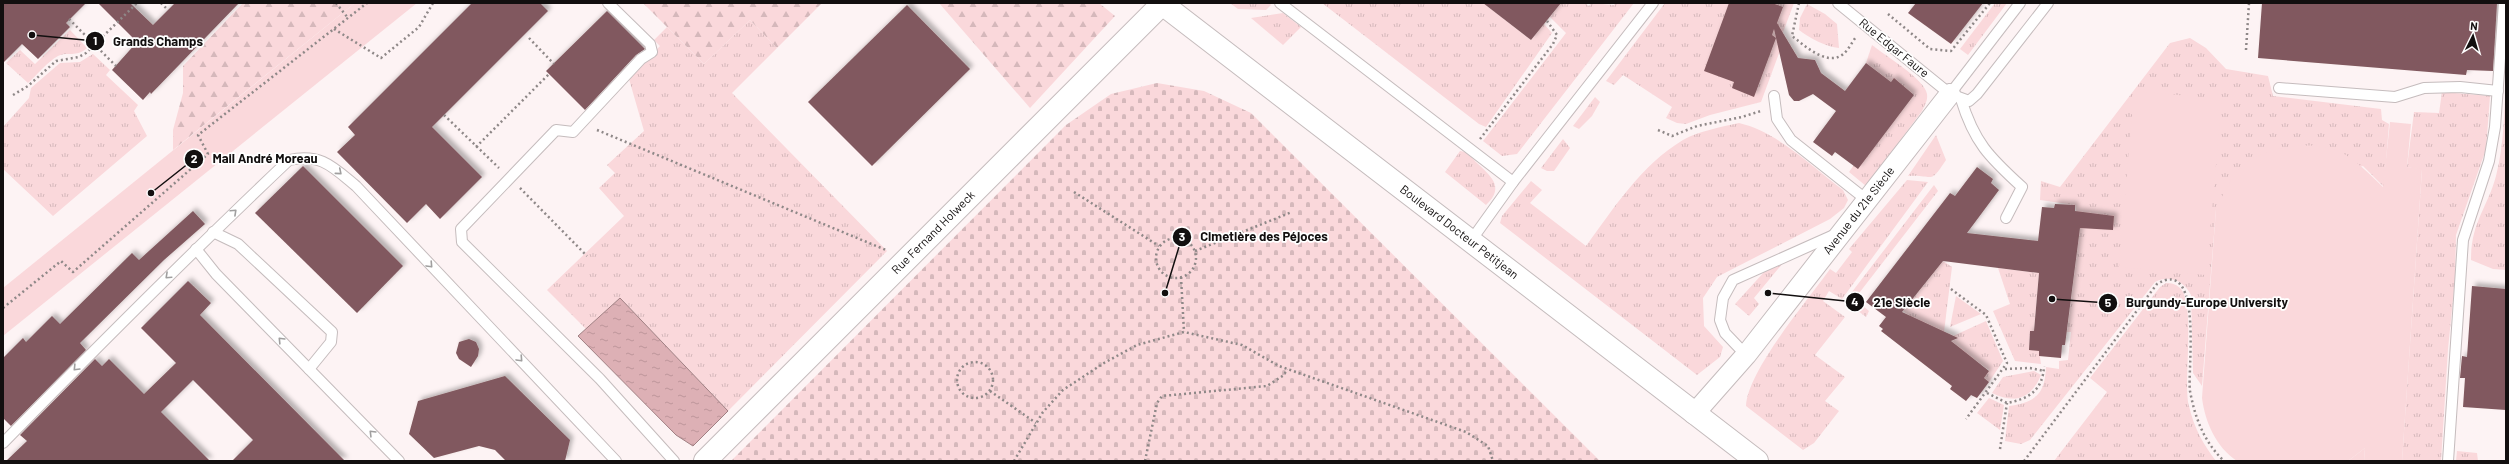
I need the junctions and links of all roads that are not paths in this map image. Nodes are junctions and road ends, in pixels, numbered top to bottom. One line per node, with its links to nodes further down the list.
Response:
1 (608, 3): 26 (lane)
2 (1162, 3): 18 (main road, Boulevard Docteur Petitjean); 27 (main road, Rue Fernand Holweck)
3 (1280, 3): 13 (lane)
4 (1653, 3): 13 (lane)
5 (1838, 3): 11 (lane, Rue Edgar Faure)
6 (2020, 3): 11 (lane, Avenue du 21e Siècle)
7 (2048, 3): 11 (lane)
8 (2504, 3): 10 (lane)
9 (2279, 88): 10 (lane)
10 (2498, 91): 29 (lane)
11 (1956, 96): 14 (street, Avenue du 21e Siècle); 15 (lane)
12 (1775, 100): 14 (lane)
13 (1513, 182): 18 (lane)
14 (1868, 201): 16 (street, Avenue du 21e Siècle)
15 (2006, 218)
16 (1845, 230): 20 (street, Avenue du 21e Siècle); 20 (lane)
17 (213, 232): 19 (lane); 21 (lane); 25 (lane, one-way to 25)
18 (1470, 242): 22 (main road, Boulevard Docteur Petitjean)
19 (196, 249): 21 (lane, one-way to 19); 23 (lane, one-way to 23)
20 (1746, 355): 22 (street, Avenue du 21e Siècle)
21 (309, 369): 24 (lane, one-way to 21)
22 (1694, 414): 28 (main road, Boulevard Docteur Petitjean)
23 (3, 443)
24 (399, 461)
25 (616, 461)
26 (674, 461)
27 (705, 461)
28 (1757, 461)
29 (2448, 461)

